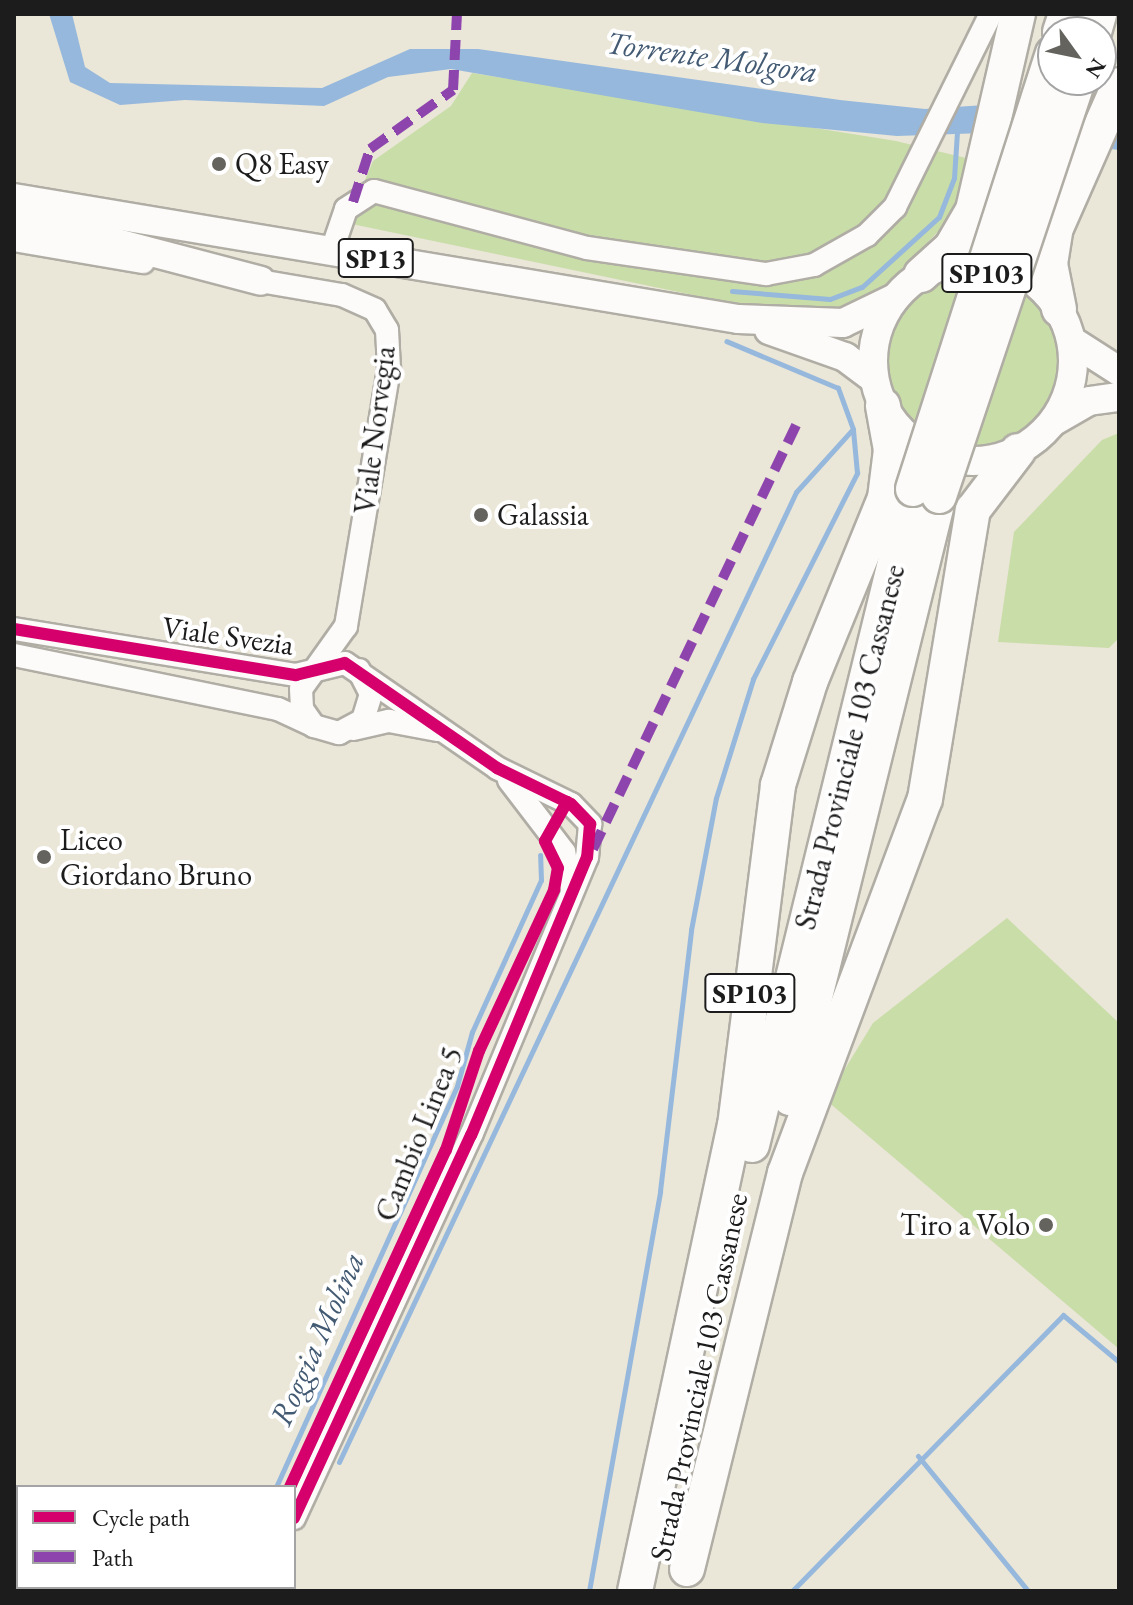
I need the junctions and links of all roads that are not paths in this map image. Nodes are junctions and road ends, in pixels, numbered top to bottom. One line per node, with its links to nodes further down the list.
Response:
1 (991, 14): 9 (street)
2 (1018, 14): 10 (highway, SP103)
3 (1119, 85): 13 (highway, SP103)
4 (1041, 96): 21 (highway, Strada Provinciale 103 Cassanese / SP103, bridge)
5 (1072, 96): 21 (highway, Strada Provinciale 103 Cassanese / SP103, bridge)
6 (14, 198): 9 (main road, SP13)
7 (14, 216): 11 (main road)
8 (14, 240): 11 (street, Viale Norvegia)
9 (332, 250): 14 (main road, SP13)
10 (921, 275): 12 (main road, SP13); 13 (main road, SP13)
11 (261, 281): 25 (street, Viale Norvegia)
12 (895, 298): 14 (main road, SP13); 17 (main road, SP13)
13 (1059, 309): 15 (main road, SP13)
14 (738, 319): 17 (main road, SP13)
15 (1072, 341): 16 (main road); 19 (main road, SP13)
16 (1119, 371)
17 (878, 393): 20 (main road, SP13); 33 (highway, SP103)
18 (1119, 397): 19 (main road, SP13)
19 (1054, 421): 20 (main road, SP13)
20 (1018, 451): 32 (highway, SP103)
21 (926, 492): 32 (highway, Strada Provinciale 103 Cassanese / SP103); 34 (highway, Strada Provinciale 103 Cassanese / SP103)
22 (14, 629): 25 (street, Viale Svezia)
23 (14, 655): 26 (street, Viale Svezia)
24 (356, 668): 25 (street, Viale Svezia); 27 (street); 28 (street, Viale Svezia)
25 (314, 669): 26 (street, Viale Svezia)
26 (318, 729): 27 (street, Viale Svezia)
27 (349, 730): 28 (street, Viale Svezia)
28 (449, 734): 29 (street, Viale Svezia)
29 (497, 768): 30 (street, Viale Svezia); 30 (street, Viale Svezia)
30 (571, 894): 31 (street)
31 (296, 1514)
32 (684, 1580)
33 (635, 1591)
34 (652, 1591)

